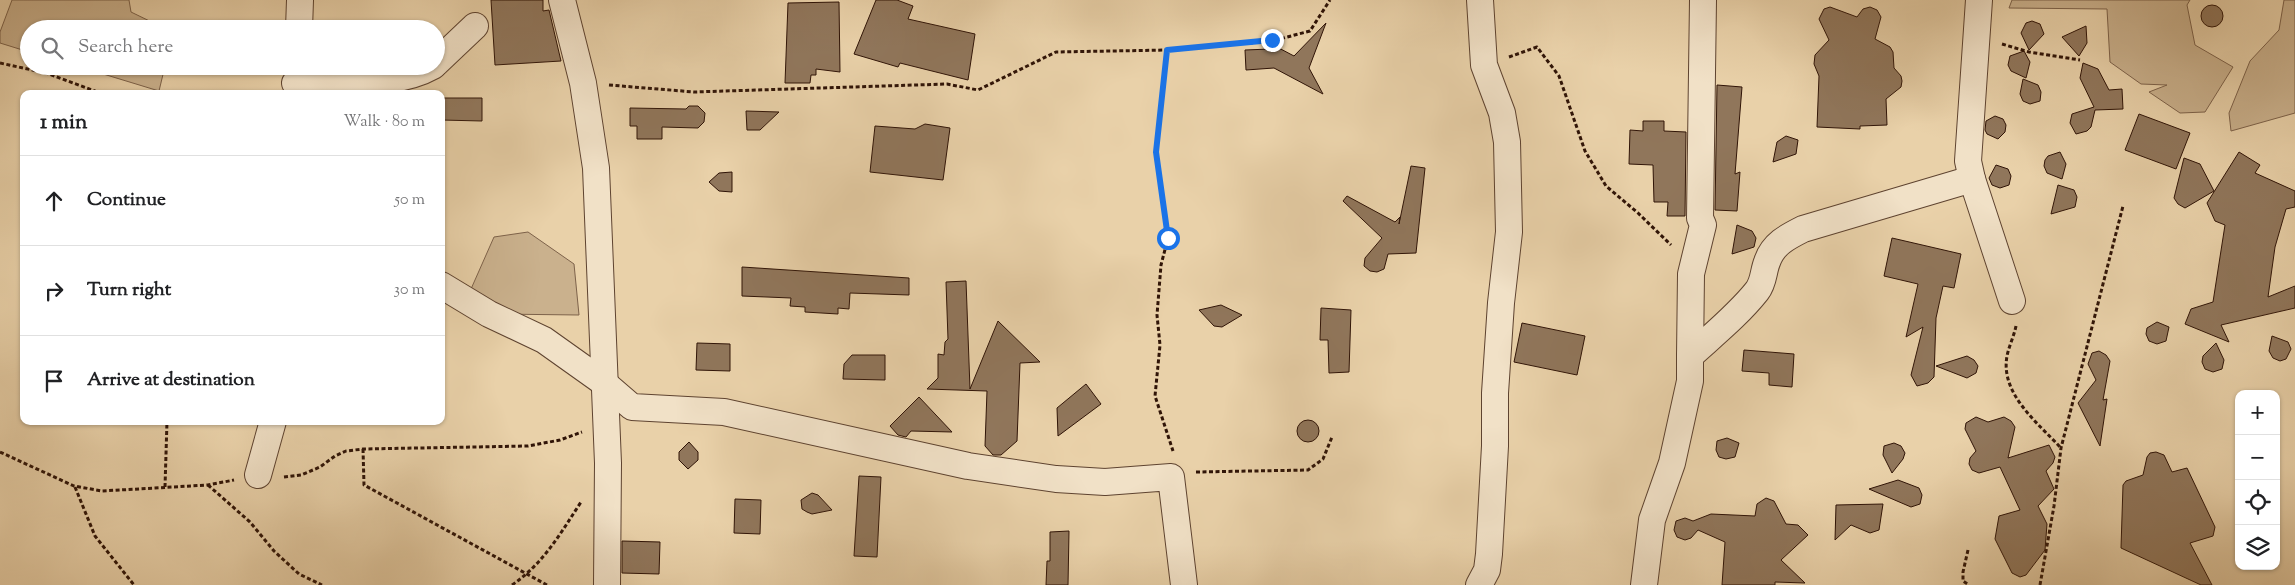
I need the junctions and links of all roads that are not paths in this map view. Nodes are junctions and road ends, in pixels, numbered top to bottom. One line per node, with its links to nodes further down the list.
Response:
1 (300, 0): 6 (street)
2 (562, 0): 15 (street)
3 (1480, 0): 20 (street)
4 (1703, 0): 14 (street)
5 (1979, 0): 11 (street)
6 (299, 20)
7 (475, 26): 8 (street)
8 (445, 54)
9 (406, 75): 10 (street)
10 (295, 81)
11 (1972, 179): 13 (street); 14 (street)
12 (445, 287): 15 (street)
13 (2012, 301)
14 (1690, 356): 21 (street)
15 (603, 382): 18 (street); 19 (street)
16 (272, 425): 17 (street)
17 (258, 475)
18 (607, 585)
19 (1184, 585)
20 (1479, 585)
21 (1644, 585)

